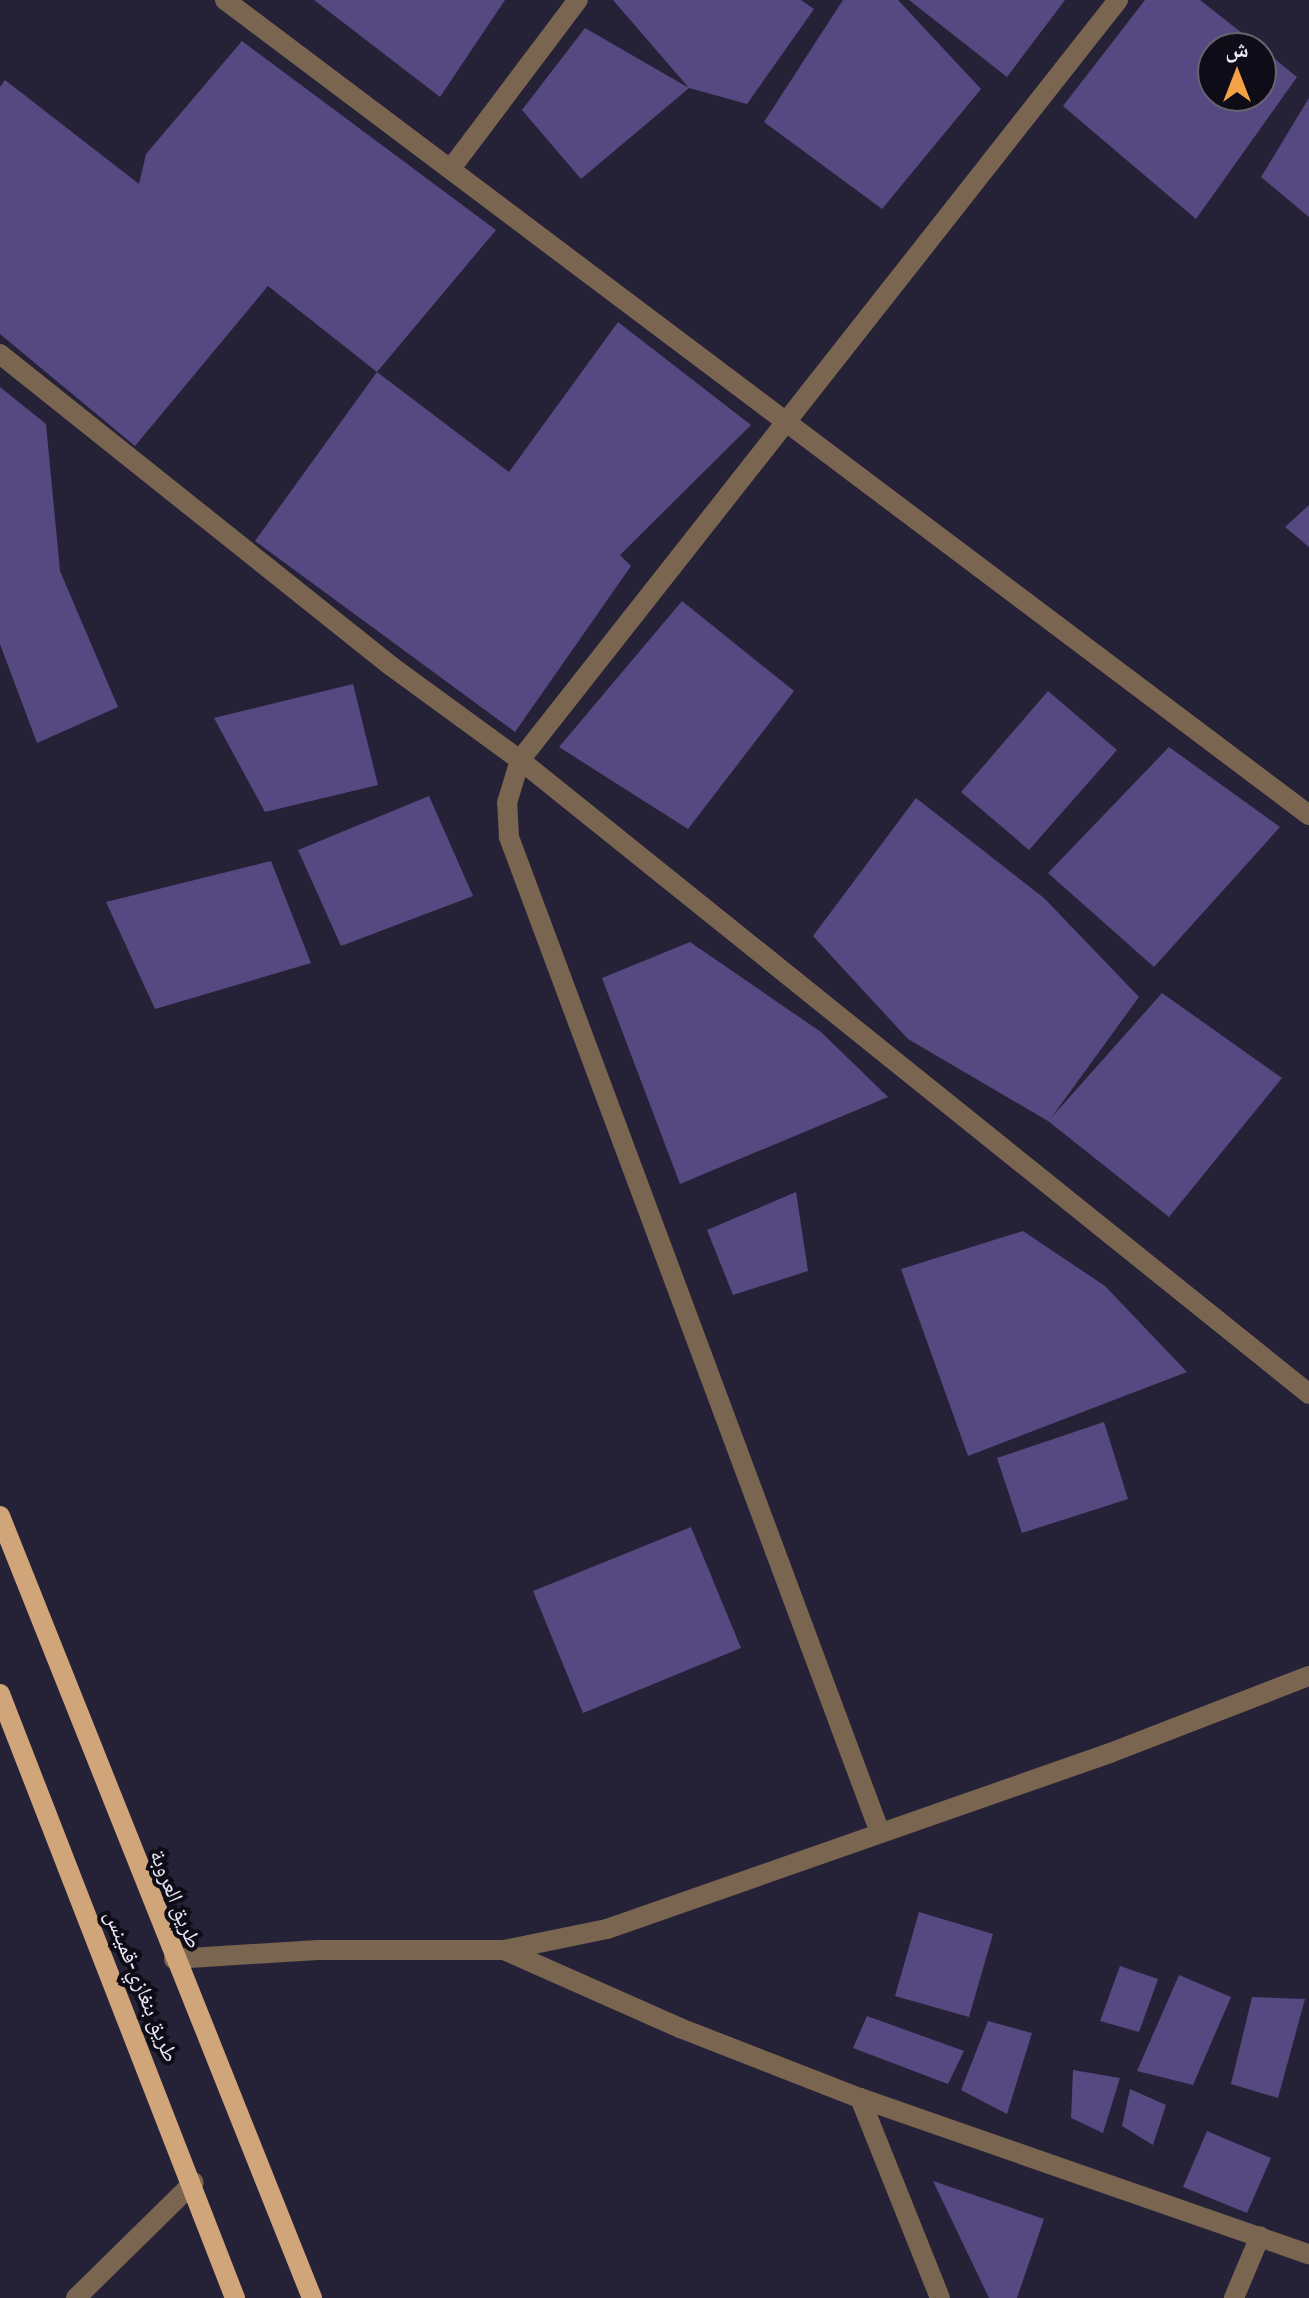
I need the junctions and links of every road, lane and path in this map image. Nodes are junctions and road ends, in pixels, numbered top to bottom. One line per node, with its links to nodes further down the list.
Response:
1 (225, 0): 4 (street)
2 (578, 0): 4 (street)
3 (1118, 0): 6 (street)
4 (452, 167): 6 (street)
5 (0, 354): 7 (street)
6 (787, 420): 7 (street); 8 (street)
7 (520, 760): 9 (street); 13 (street)
8 (1309, 815)
9 (1309, 1394)
10 (0, 1516): 15 (main road, طريق العروبة)
11 (1309, 1676): 13 (street)
12 (0, 1694): 17 (main road, طريق بنغازي-قمينس)
13 (879, 1830): 14 (street)
14 (504, 1950): 15 (street); 16 (street)
15 (174, 1959): 22 (main road, طريق العروبة)
16 (860, 2098): 18 (street); 23 (street)
17 (194, 2182): 20 (street); 21 (main road, طريق بنغازي-قمينس)
18 (1260, 2236): 19 (street); 24 (street)
19 (1309, 2254)
20 (76, 2298)
21 (235, 2298)
22 (312, 2298)
23 (940, 2298)
24 (1234, 2298)

